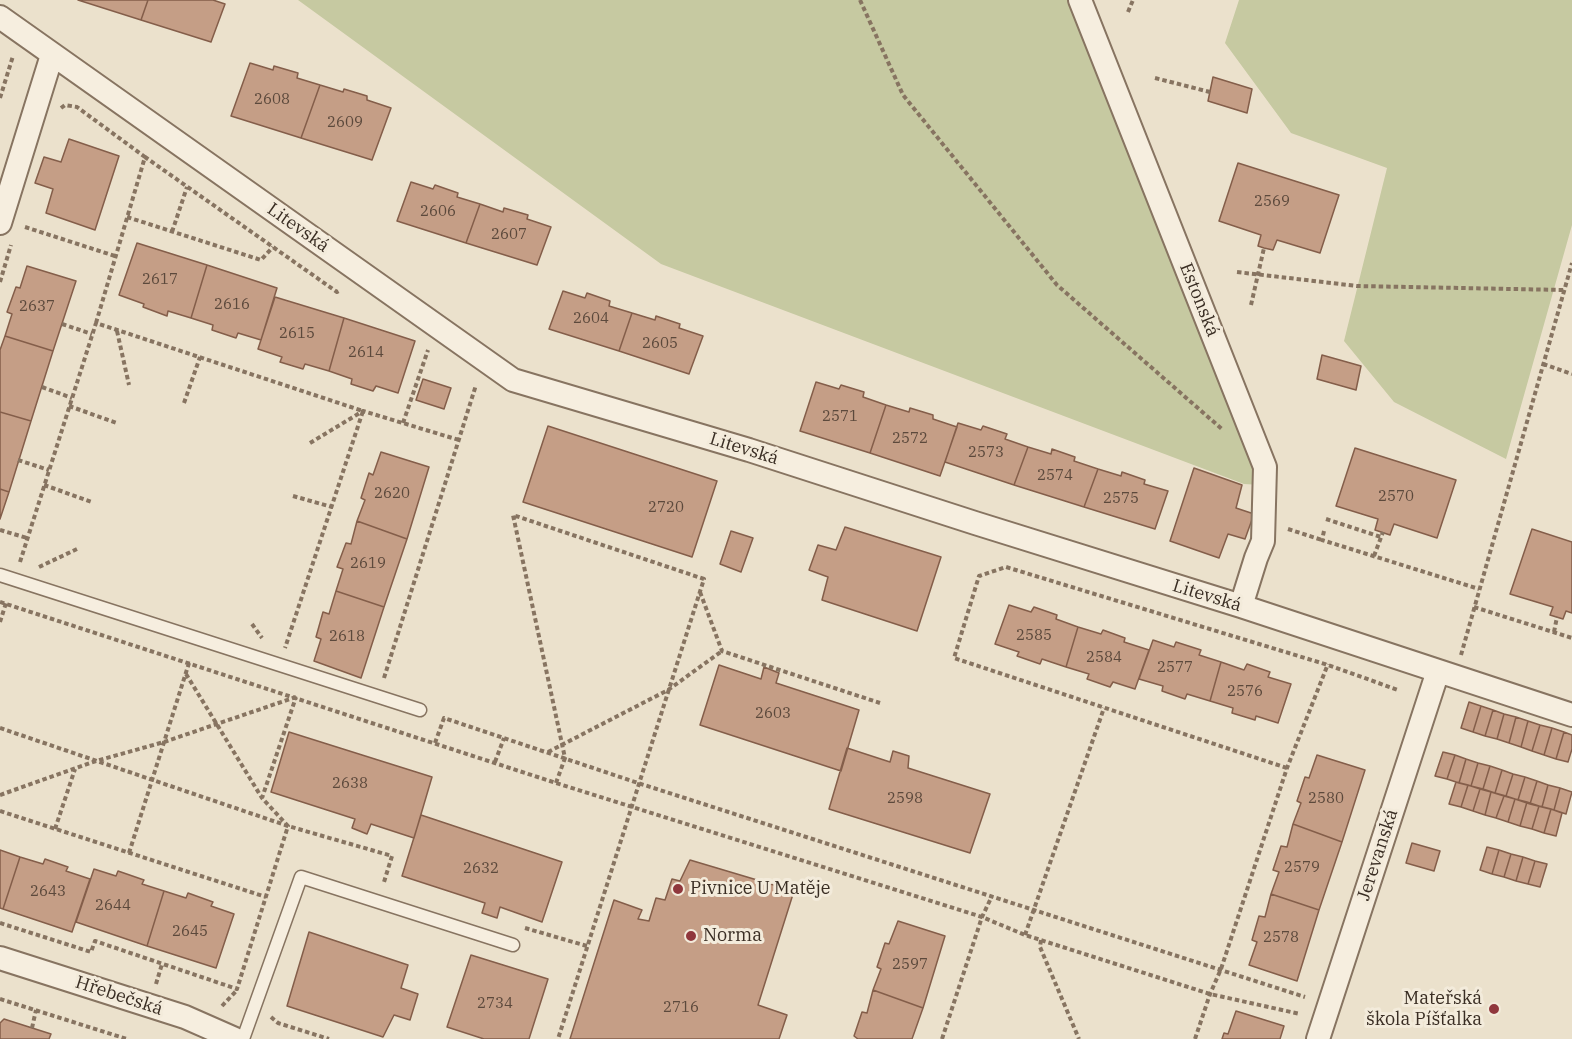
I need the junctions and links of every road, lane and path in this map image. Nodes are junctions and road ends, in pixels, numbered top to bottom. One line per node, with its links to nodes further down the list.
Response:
1 (860, 0): 45 (path)
2 (1080, 0): 55 (street, Estonská)
3 (1133, 0): 4 (path)
4 (1128, 12)
5 (0, 17): 7 (street, Litevská)
6 (15, 52): 10 (path)
7 (52, 55): 15 (street); 68 (street, Litevská)
8 (1155, 78): 9 (path)
9 (1210, 92)
10 (0, 98)
11 (59, 109): 12 (path)
12 (145, 157): 13 (path); 14 (path)
13 (187, 187): 16 (path); 18 (path)
14 (127, 217): 16 (path); 20 (path)
15 (9, 224): 20 (path)
16 (172, 231): 18 (path)
17 (12, 244): 24 (path)
18 (273, 247): 25 (path)
19 (1264, 248): 23 (path)
20 (116, 256): 28 (path)
21 (1572, 263): 26 (path)
22 (1237, 272): 23 (path)
23 (1258, 274): 26 (path); 27 (path)
24 (0, 282)
25 (344, 288)
26 (1564, 290): 34 (path)
27 (1251, 305)
28 (96, 323): 30 (path); 31 (path)
29 (62, 324): 31 (path)
30 (117, 330): 33 (path); 37 (path)
31 (92, 334): 39 (path)
32 (428, 348): 44 (path)
33 (200, 357): 40 (path); 42 (path)
34 (1543, 364): 35 (path); 64 (path)
35 (1572, 374)
36 (478, 381): 46 (path)
37 (129, 385)
38 (42, 387): 39 (path)
39 (72, 398): 41 (path)
40 (184, 403)
41 (69, 406): 43 (path); 49 (path)
42 (363, 411): 44 (path); 47 (path); 53 (path)
43 (117, 423)
44 (403, 423): 46 (path)
45 (1231, 436)
46 (459, 440): 82 (path)
47 (310, 442)
48 (18, 460): 49 (path)
49 (49, 470): 50 (path)
50 (44, 485): 52 (path); 58 (path)
51 (293, 496): 53 (path)
52 (92, 502)
53 (332, 507): 78 (path)
54 (1326, 519): 61 (path)
55 (1264, 522): 59 (path); 68 (street, Estonská)
56 (0, 530): 58 (path)
57 (1324, 531): 59 (path)
58 (27, 538): 63 (path)
59 (1322, 540): 61 (path)
60 (77, 549): 63 (path)
61 (1374, 556): 64 (path)
62 (0, 575): 63 (lane)
63 (14, 579): 67 (path); 78 (lane)
64 (1479, 589): 69 (path)
65 (700, 591): 76 (path); 83 (path); 95 (path)
66 (0, 602): 67 (path)
67 (6, 604): 71 (path); 77 (path)
68 (1240, 606): 74 (street, Litevská)
69 (1474, 608): 73 (path); 81 (path)
70 (1557, 617): 73 (path)
71 (0, 622)
72 (252, 624): 78 (path)
73 (1554, 632): 75 (path)
74 (1338, 638): 79 (path); 81 (street, Litevská)
75 (1572, 638)
76 (722, 651): 83 (path); 86 (path)
77 (189, 663): 80 (path); 85 (path)
78 (280, 665): 88 (lane)
79 (1328, 665): 84 (path); 87 (path); 101 (path)
80 (186, 673): 90 (path); 93 (path)
81 (1447, 674): 89 (street, Litevská); 128 (street, Jerevanská)
82 (384, 678)
83 (668, 690): 95 (path); 104 (path)
84 (1398, 690)
85 (296, 697): 90 (path); 94 (path); 106 (path)
86 (880, 703)
87 (1104, 708): 101 (path); 115 (path)
88 (420, 710)
89 (1572, 715)
90 (216, 724): 93 (path); 106 (path)
91 (0, 728): 98 (path)
92 (504, 738): 94 (path); 96 (path); 99 (path)
93 (164, 742): 98 (path); 102 (path)
94 (435, 743): 99 (path)
95 (562, 744): 96 (path); 97 (path)
96 (547, 752): 97 (path)
97 (565, 758): 103 (path); 104 (path)
98 (96, 761): 100 (path); 102 (path)
99 (495, 762): 103 (path)
100 (76, 768): 105 (path); 110 (path)
101 (1287, 768): 124 (path)
102 (152, 780): 109 (path); 111 (path)
103 (556, 783): 107 (path)
104 (638, 783): 107 (path); 113 (path)
105 (0, 795)
106 (262, 798): 109 (path)
107 (631, 806): 116 (path); 122 (path)
108 (0, 811): 110 (path)
109 (288, 826): 112 (path); 114 (path)
110 (55, 829): 111 (path)
111 (129, 853): 114 (path)
112 (395, 886)
113 (992, 896): 115 (path); 116 (path)
114 (266, 897): 117 (path)
115 (1034, 910): 119 (path); 124 (path)
116 (982, 917): 119 (path); 136 (path)
117 (0, 924)
118 (525, 928): 122 (path)
119 (1025, 935): 120 (path)
120 (1041, 940): 125 (path); 137 (path)
121 (513, 945): 133 (lane)
122 (587, 946): 135 (path)
123 (0, 958): 132 (street, Hřebečská)
124 (1221, 969): 125 (path); 128 (path)
125 (1209, 994): 128 (path); 138 (path)
126 (0, 999): 127 (path)
127 (36, 1010): 130 (path); 131 (path)
128 (1324, 1021)
129 (278, 1023): 134 (path)
130 (32, 1028)
131 (127, 1039)
132 (235, 1039)
133 (243, 1039)
134 (329, 1039)
135 (558, 1039)
136 (942, 1039)
137 (1079, 1039)
138 (1195, 1039)

